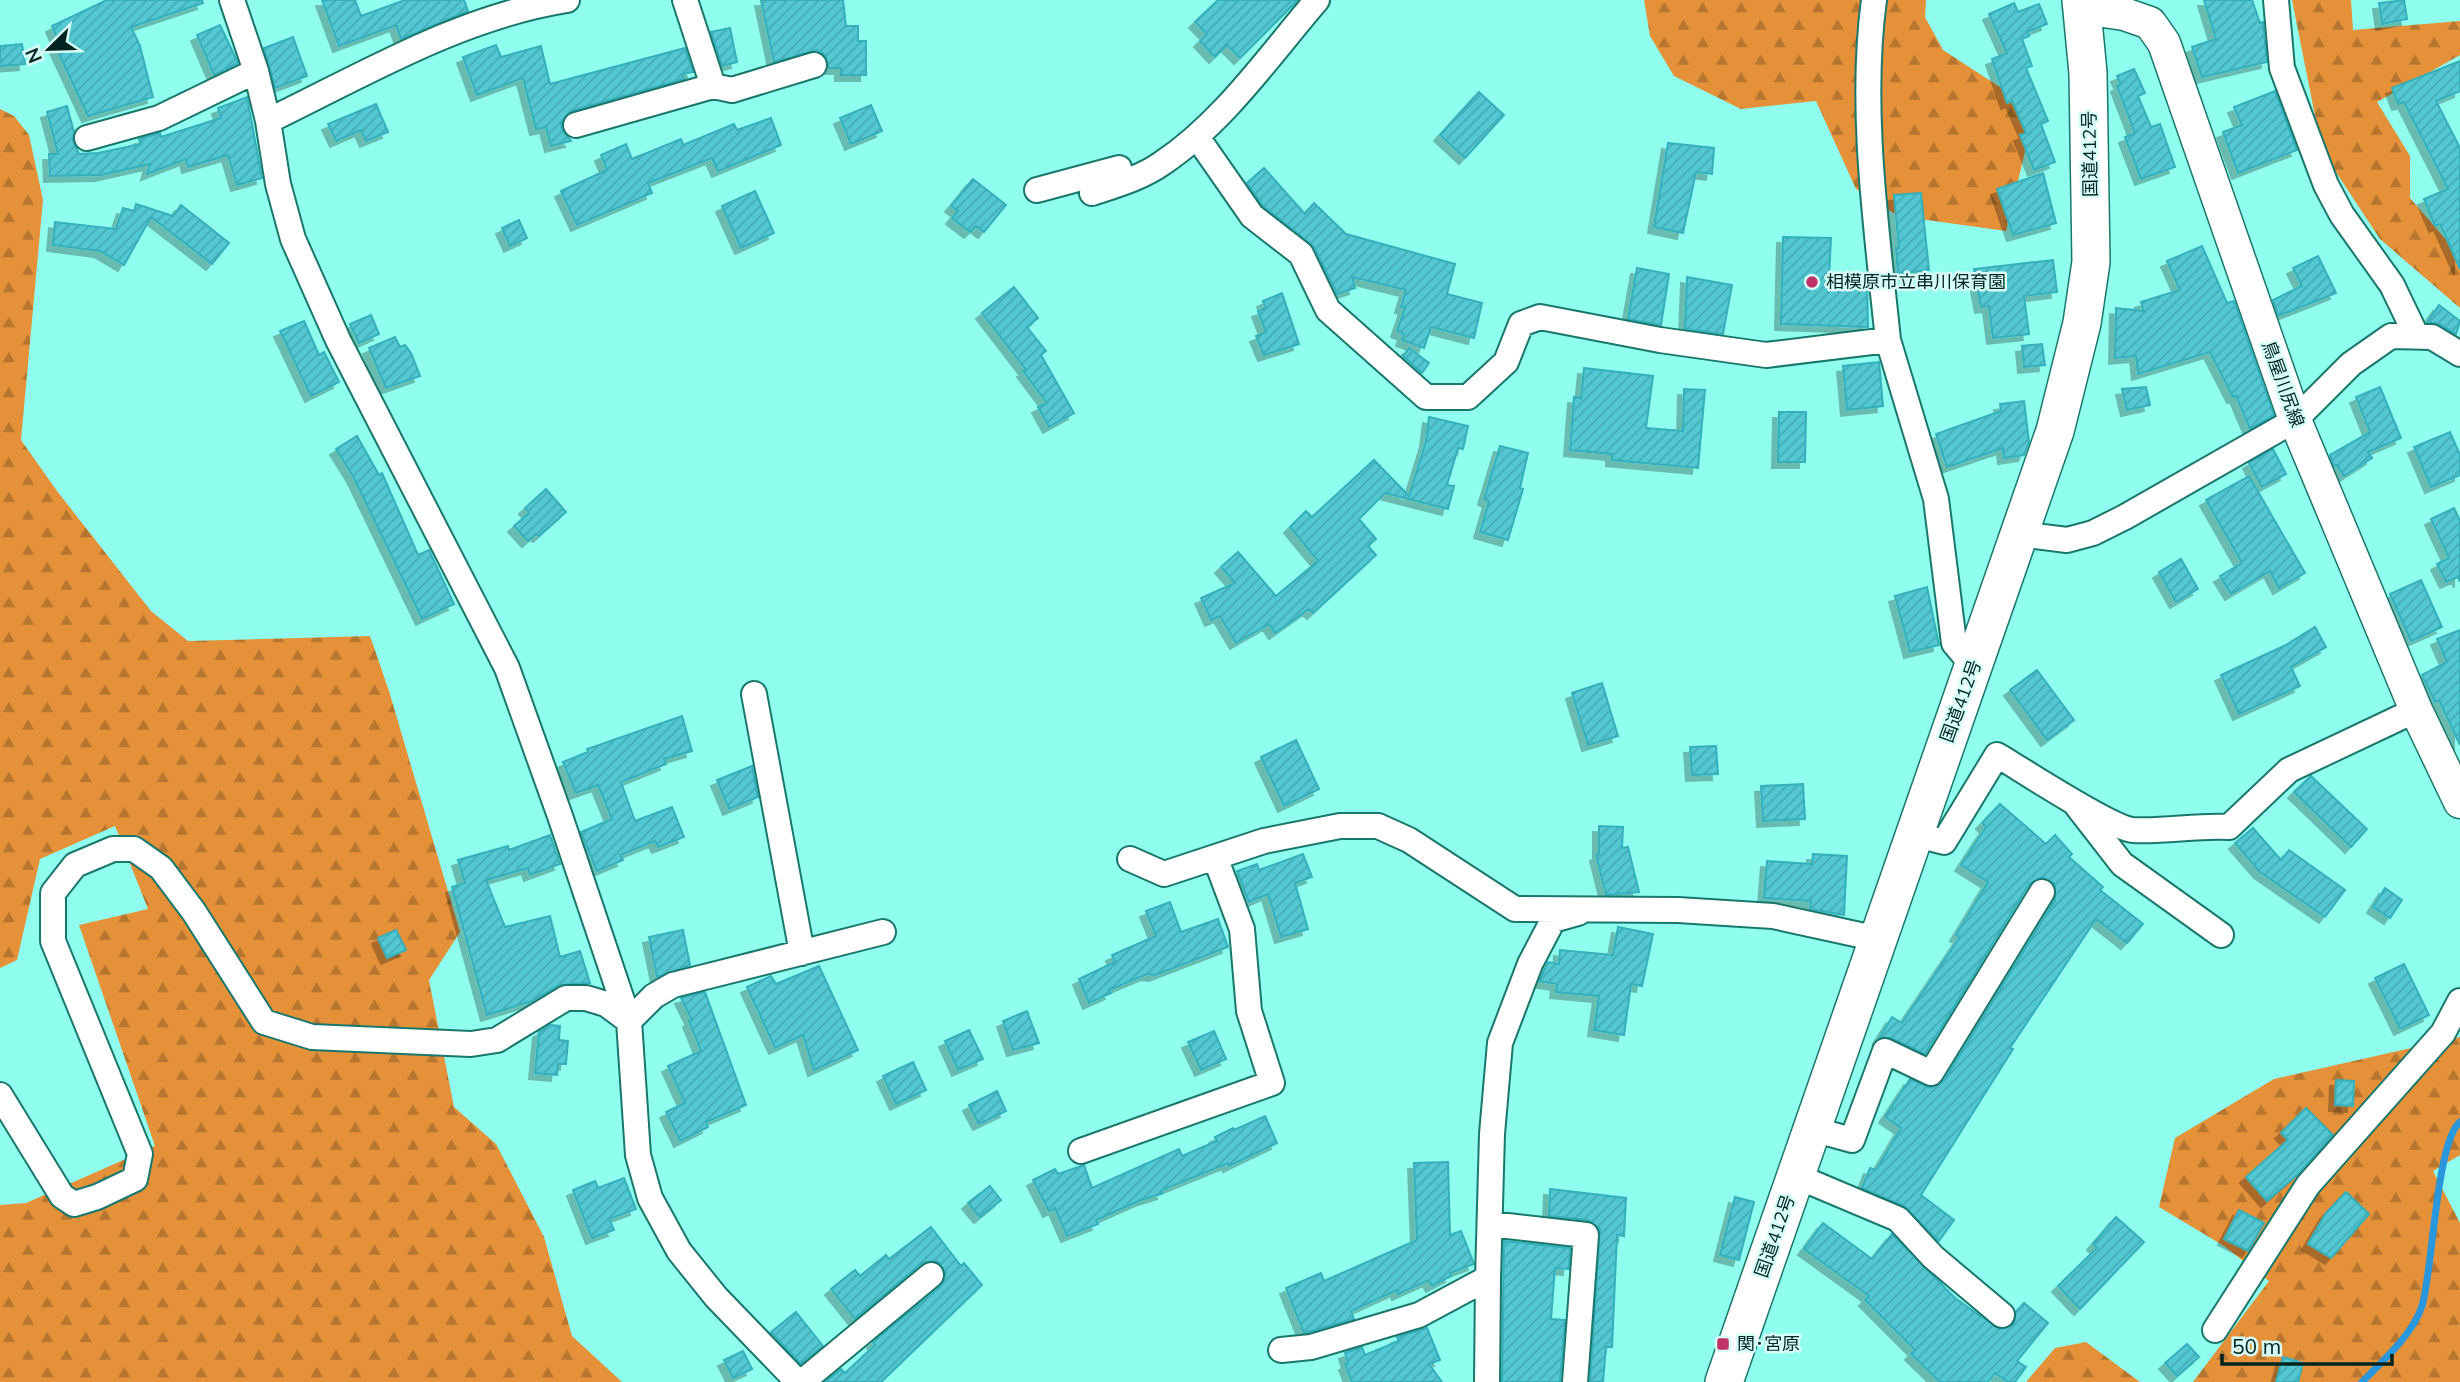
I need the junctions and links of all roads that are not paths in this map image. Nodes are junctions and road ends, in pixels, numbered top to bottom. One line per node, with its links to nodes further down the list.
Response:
1 (232, 0): 9 (street)
2 (567, 0): 11 (street)
3 (685, 0): 10 (street)
4 (1317, 0): 13 (street)
5 (1874, 0): 18 (street)
6 (2276, 0): 17 (street)
7 (2082, 4): 20 (main road, 鳥屋川尻線); 21 (highway, 国道412号)
8 (814, 65): 10 (street)
9 (256, 71): 11 (street); 14 (street)
10 (713, 86): 12 (street)
11 (268, 121): 37 (street)
12 (576, 125)
13 (1197, 137): 15 (street); 16 (street); 18 (street)
14 (87, 138)
15 (1037, 190)
16 (1092, 193)
17 (2416, 335): 19 (street); 20 (street)
18 (1888, 340): 22 (street)
19 (2460, 354)
20 (2295, 420): 21 (street); 24 (main road, 鳥屋川尻線)
21 (2020, 534): 22 (highway, 国道412号)
22 (1974, 667): 27 (highway, 国道412号)
23 (754, 694): 35 (street)
24 (2416, 710): 25 (street); 26 (main road, 鳥屋川尻線)
25 (2072, 800): 27 (street); 33 (street)
26 (2460, 802)
27 (1913, 834): 34 (highway, 国道412号)
28 (1215, 858): 29 (street); 31 (street); 40 (street)
29 (1130, 859)
30 (2042, 892): 39 (street)
31 (1585, 910): 34 (street); 42 (street)
32 (883, 932): 35 (street)
33 (2221, 935)
34 (1878, 939): 39 (highway, 国道412号)
35 (802, 953): 37 (street)
36 (2460, 1001): 46 (street)
37 (629, 1021): 38 (street); 49 (street)
38 (0, 1095)
39 (1812, 1129): 41 (highway, 国道412号)
40 (1081, 1151)
41 (1796, 1176): 45 (street); 51 (highway, 国道412号)
42 (1490, 1224): 44 (street); 50 (street)
43 (931, 1275): 49 (street)
44 (1488, 1278): 47 (street); 48 (street)
45 (2002, 1315)
46 (2215, 1330)
47 (1281, 1350)
48 (1485, 1381)
49 (800, 1382)
50 (1575, 1382)
51 (1724, 1382)

